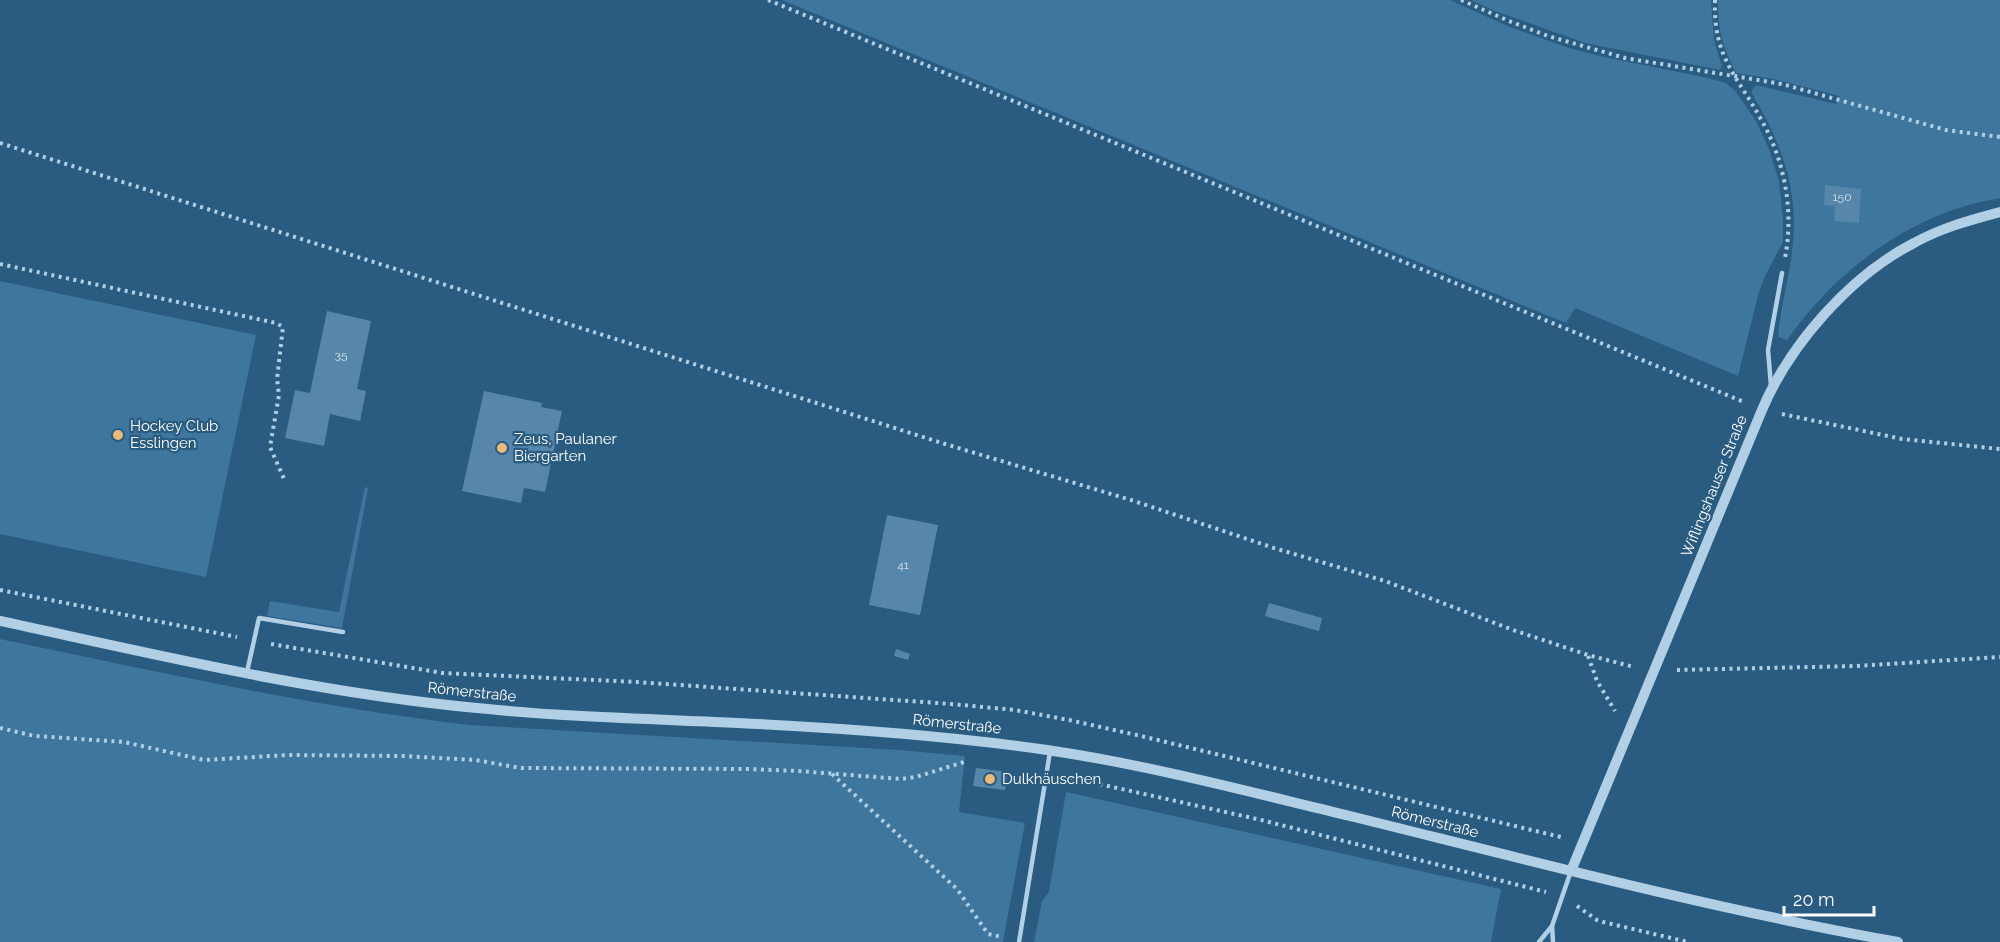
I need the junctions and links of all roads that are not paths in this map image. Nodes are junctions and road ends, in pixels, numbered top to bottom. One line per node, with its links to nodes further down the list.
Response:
1 (2000, 212): 3 (street, Wiflingshauser Straße)
2 (1782, 273): 3 (lane)
3 (1771, 388): 8 (street, Wiflingshauser Straße)
4 (0, 621): 6 (street, Römerstraße)
5 (343, 632): 6 (lane)
6 (247, 672): 7 (street, Römerstraße)
7 (1050, 751): 8 (street, Römerstraße); 10 (lane)
8 (1571, 871): 9 (lane); 13 (street, Römerstraße)
9 (1552, 926): 11 (lane); 12 (lane)
10 (1019, 942)
11 (1539, 942)
12 (1553, 942)
13 (1898, 942)

